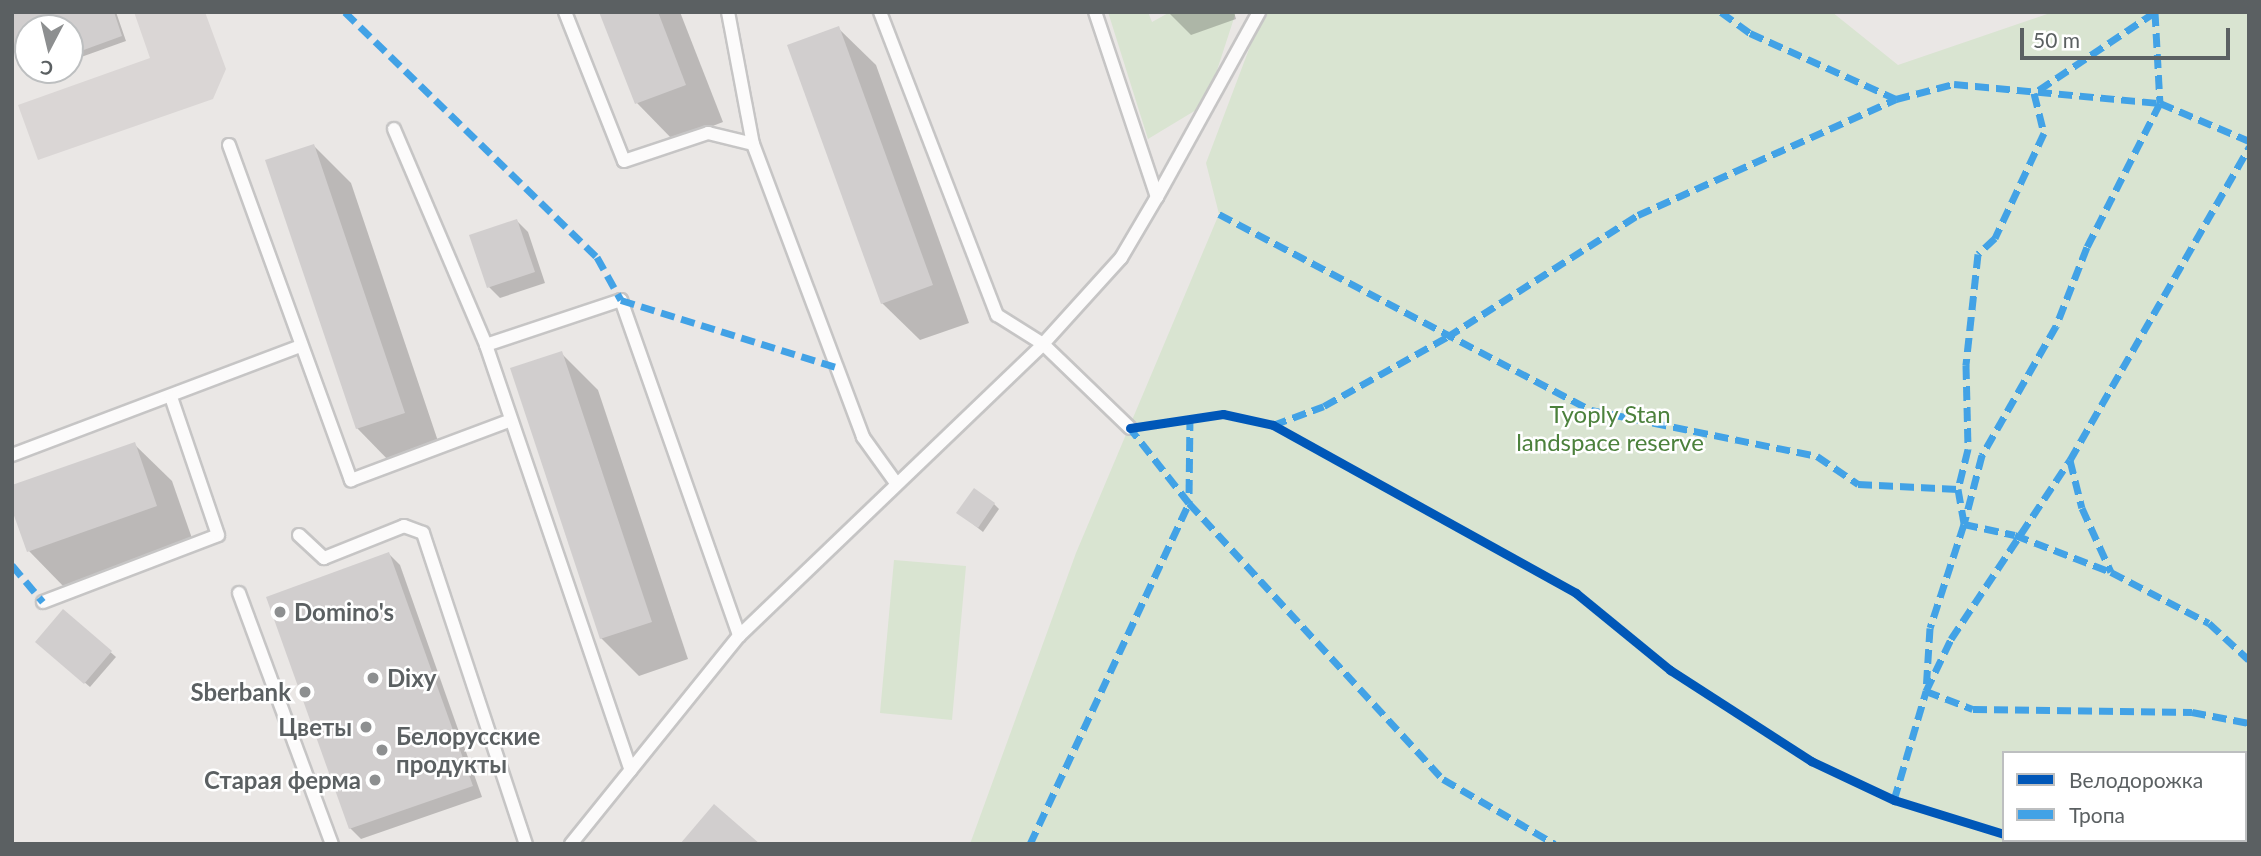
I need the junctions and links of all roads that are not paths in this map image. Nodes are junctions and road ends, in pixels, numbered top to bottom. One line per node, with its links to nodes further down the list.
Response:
1 (565, 12): 7 (lane)
2 (728, 12): 7 (lane)
3 (880, 12): 10 (lane)
4 (1095, 12): 9 (lane)
5 (1259, 12): 9 (lane)
6 (394, 129): 11 (lane)
7 (753, 144): 17 (lane)
8 (229, 145): 12 (lane)
9 (1157, 197): 10 (lane)
10 (1043, 344): 15 (lane); 17 (lane)
11 (486, 345): 14 (lane); 21 (lane)
12 (300, 346): 13 (lane); 14 (lane)
13 (171, 397): 16 (lane); 20 (lane)
14 (509, 421): 22 (lane)
15 (1130, 428)
16 (12, 455)
17 (896, 483): 21 (lane)
18 (299, 535): 24 (lane)
19 (239, 593): 23 (lane)
20 (43, 602)
21 (739, 636): 22 (lane)
22 (631, 770): 25 (lane)
23 (332, 844)
24 (526, 844)
25 (571, 844)

